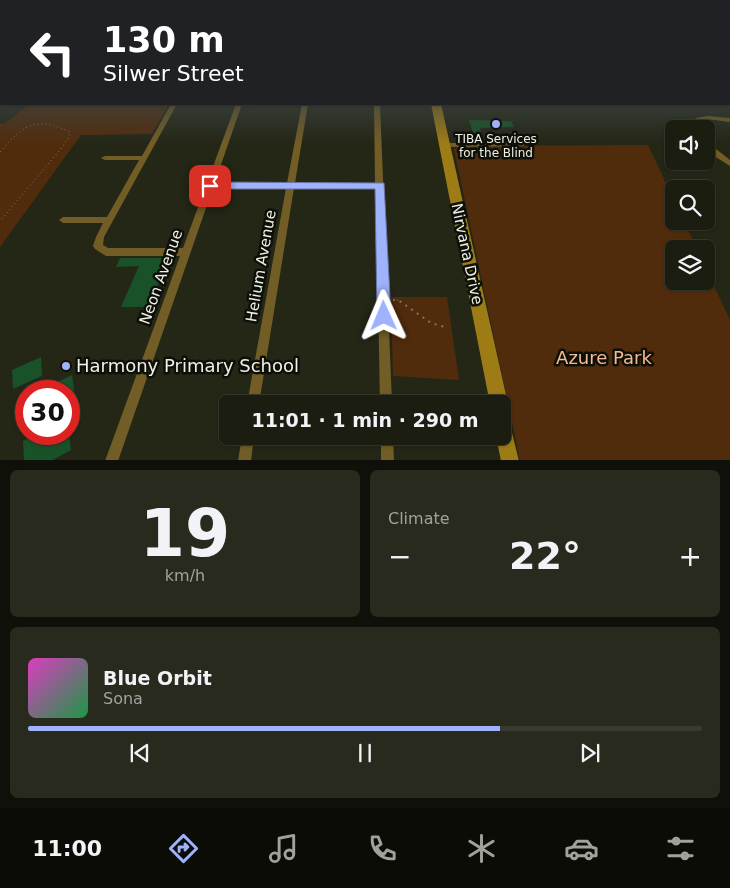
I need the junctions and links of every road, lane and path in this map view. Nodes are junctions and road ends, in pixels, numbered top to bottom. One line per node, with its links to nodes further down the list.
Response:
1 (173, 105): 13 (street)
2 (239, 105): 15 (street, Neon Avenue)
3 (306, 105): 16 (street, Helium Avenue)
4 (377, 105): 17 (street)
5 (436, 105): 9 (main road, Nirvana Drive)
6 (697, 120): 7 (street)
7 (730, 120)
8 (532, 139): 9 (street)
9 (445, 145): 26 (main road, Nirvana Drive)
10 (0, 152): 20 (path)
11 (715, 153): 14 (street)
12 (105, 158): 13 (street)
13 (144, 158): 19 (street)
14 (730, 164)
15 (210, 186): 16 (street); 21 (street, Neon Avenue)
16 (291, 186): 17 (street); 24 (street, Helium Avenue)
17 (380, 186): 22 (street)
18 (63, 220): 19 (street)
19 (109, 220): 21 (street)
20 (0, 222)
21 (186, 252): 30 (street, Neon Avenue)
22 (383, 298): 23 (path); 25 (street)
23 (444, 327)
24 (255, 395)
25 (386, 395)
26 (496, 395)
27 (246, 445): 31 (street)
28 (387, 445): 32 (street)
29 (507, 445): 33 (main road)
30 (111, 460)
31 (244, 460)
32 (388, 460)
33 (510, 460)

